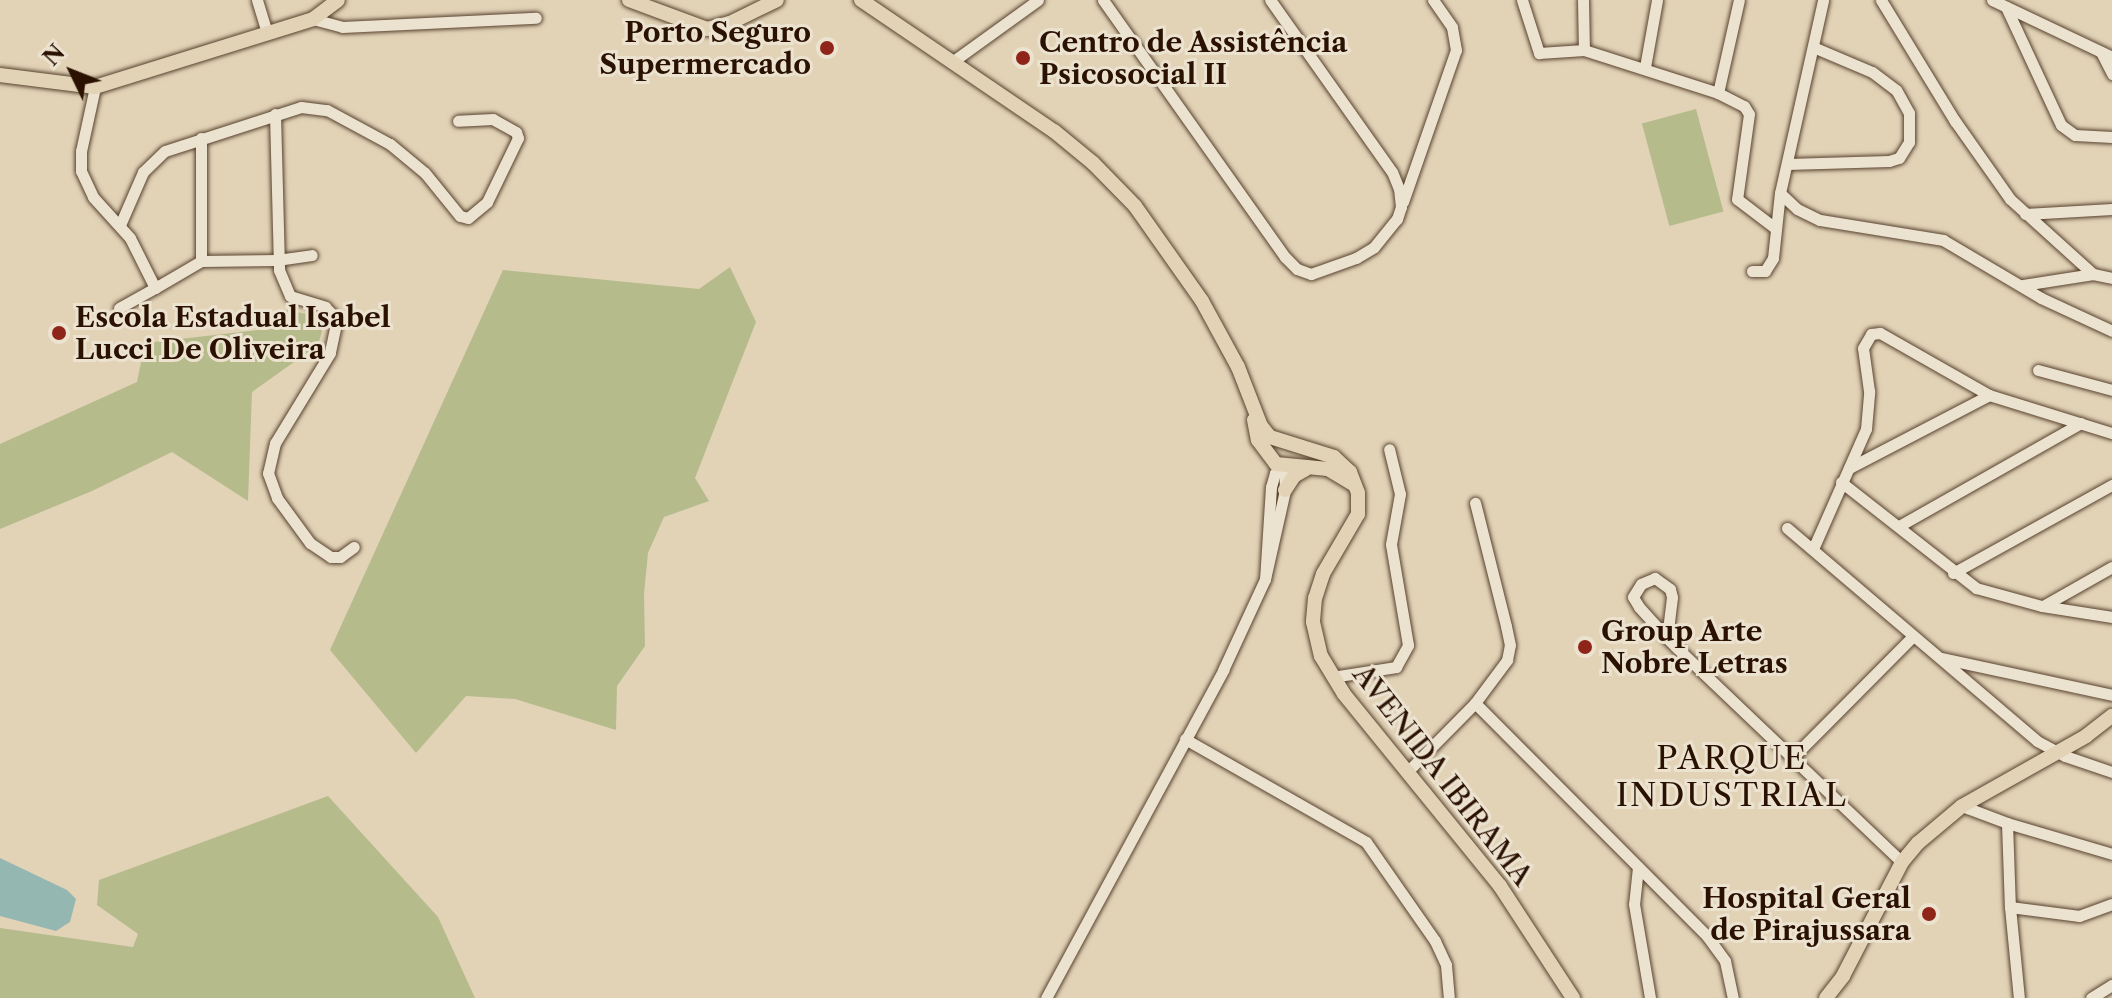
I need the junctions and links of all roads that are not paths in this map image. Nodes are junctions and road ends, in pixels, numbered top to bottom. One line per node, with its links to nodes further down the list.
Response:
1 (257, 0): 20 (street)
2 (338, 0): 19 (main road)
3 (777, 0): 16 (main road)
4 (861, 0): 24 (main road)
5 (1038, 0): 24 (street)
6 (1103, 0): 36 (street)
7 (1270, 0): 36 (street)
8 (1433, 0): 36 (street)
9 (1522, 0): 22 (street)
10 (1583, 0): 22 (street)
11 (1657, 0): 25 (street)
12 (1739, 0): 29 (street)
13 (1823, 0): 21 (street)
14 (1881, 0): 38 (street)
15 (1992, 0): 17 (street)
16 (638, 2)
17 (2006, 7): 23 (street); 32 (street)
18 (536, 18): 19 (street)
19 (313, 19): 20 (main road)
20 (267, 32): 28 (main road)
21 (1813, 47): 34 (street); 34 (street)
22 (1584, 50): 25 (street)
23 (2106, 54): 26 (street)
24 (952, 62): 54 (main road)
25 (1645, 67): 29 (street)
26 (2112, 74)
27 (0, 75): 28 (main road)
28 (95, 87): 39 (street)
29 (1718, 93): 40 (street)
30 (275, 114): 31 (street); 33 (street); 42 (street)
31 (458, 121)
32 (2112, 137)
33 (201, 138): 39 (street); 43 (street)
34 (1787, 164): 35 (street)
35 (1780, 193): 40 (street); 47 (street)
36 (1401, 207)
37 (2112, 209): 38 (street)
38 (2025, 214): 45 (street)
39 (120, 225): 48 (street)
40 (1775, 228): 44 (street)
41 (312, 255): 42 (street)
42 (277, 260): 43 (street); 70 (street)
43 (201, 261): 48 (street)
44 (1752, 271)
45 (2093, 274): 46 (street); 47 (street)
46 (2112, 278)
47 (2023, 285): 50 (street)
48 (155, 288): 49 (street)
49 (119, 308)
50 (2112, 331)
51 (2038, 370): 52 (street)
52 (2112, 390)
53 (1989, 395): 55 (street); 62 (street); 62 (street)
54 (1253, 412): 57 (main road); 60 (main road)
55 (2081, 423): 56 (street); 68 (street)
56 (2112, 433)
57 (1270, 437): 58 (main road); 60 (main road)
58 (1304, 448): 60 (main road); 64 (main road)
59 (1389, 449): 80 (street)
60 (1284, 467): 61 (main road); 66 (street); 74 (street)
61 (1308, 468): 64 (main road); 66 (main road)
62 (1849, 468): 63 (street)
63 (1841, 482): 68 (street); 71 (street)
64 (1355, 485): 80 (main road, AVENIDA IBIRAMA)
65 (2112, 485): 73 (street)
66 (1285, 490): 74 (street)
67 (1475, 503): 82 (street)
68 (1899, 526): 73 (street)
69 (1787, 528): 71 (street)
70 (354, 547)
71 (1813, 549): 77 (street)
72 (2112, 567): 75 (street)
73 (1953, 573): 75 (street)
74 (1265, 579): 86 (street)
75 (2042, 606): 76 (street)
76 (2112, 617)
77 (1913, 636): 79 (street); 88 (street)
78 (1667, 638): 78 (street); 88 (street)
79 (1940, 658): 81 (street); 87 (street)
80 (1332, 677): 89 (main road, AVENIDA IBIRAMA)
81 (2112, 695)
82 (1475, 703): 89 (street); 95 (street)
83 (2112, 716): 85 (main road)
84 (2112, 725): 85 (main road)
85 (2086, 736): 87 (main road)
86 (1185, 739): 99 (street); 100 (street)
87 (2056, 753): 90 (street); 91 (main road)
88 (1793, 757): 94 (street)
89 (1408, 771): 101 (main road, AVENIDA IBIRAMA)
90 (2112, 772)
91 (1962, 806): 92 (street); 94 (main road)
92 (2007, 823): 93 (street); 97 (street)
93 (2112, 854)
94 (1902, 862): 104 (main road)
95 (1638, 867): 102 (street); 103 (street)
96 (2112, 904): 97 (street)
97 (2010, 907): 105 (street)
98 (2112, 985): 106 (street)
99 (1046, 998)
100 (1449, 998)
101 (1573, 998)
102 (1650, 998)
103 (1733, 998)
104 (1826, 998)
105 (2019, 998)
106 (2091, 998)

